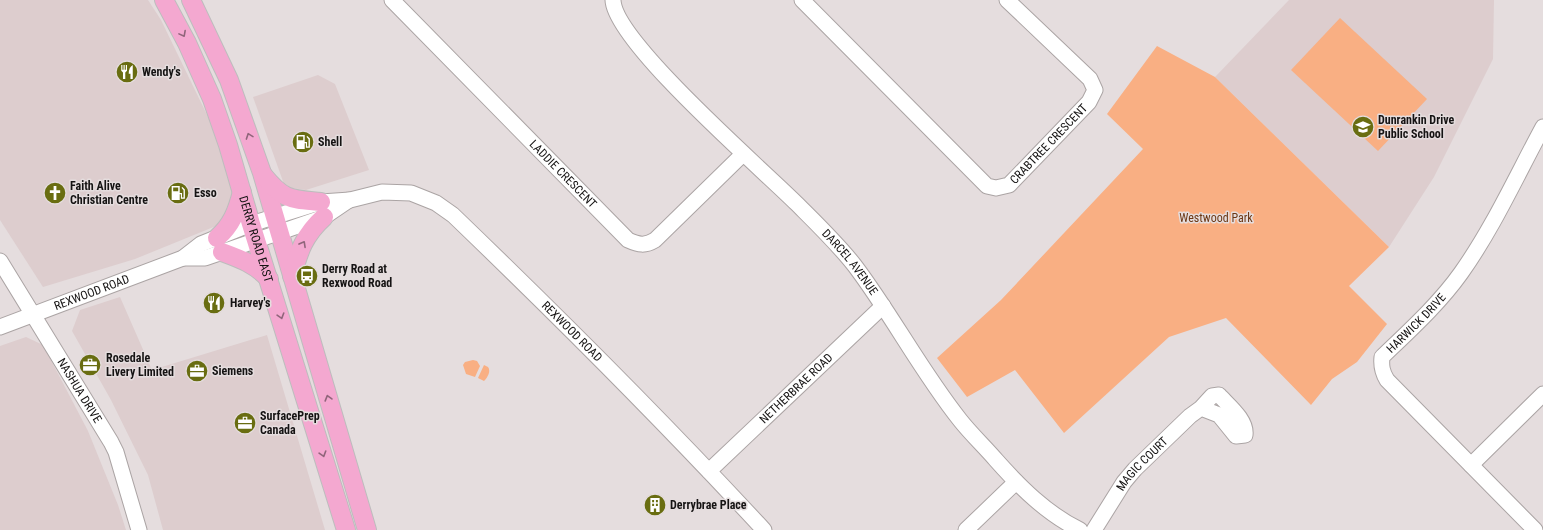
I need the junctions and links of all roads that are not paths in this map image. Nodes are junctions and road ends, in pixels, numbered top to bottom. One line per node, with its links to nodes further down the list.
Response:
1 (164, 0): 10 (main road, DERRY ROAD EAST, one-way to 10)
2 (191, 0): 9 (main road, DERRY ROAD EAST, one-way to 2)
3 (392, 0): 8 (street, LADDIE CRESCENT)
4 (613, 0): 8 (street, DARCEL AVENUE)
5 (802, 0): 6 (street, CRABTREE CRESCENT)
6 (1007, 0)
7 (1543, 127): 24 (street, HARWICK DRIVE)
8 (743, 154): 19 (street, DARCEL AVENUE)
9 (262, 173): 11 (main road); 13 (main road, DERRY ROAD EAST)
10 (243, 191): 12 (main road, DERRY ROAD EAST); 15 (main road)
11 (322, 210): 13 (street, REXWOOD ROAD); 17 (main road, one-way to 11); 25 (street, REXWOOD ROAD)
12 (251, 224): 13 (street, REXWOOD ROAD); 14 (main road, DERRY ROAD EAST); 15 (street, REXWOOD ROAD)
13 (277, 224): 14 (street, REXWOOD ROAD); 17 (main road, DERRY ROAD EAST)
14 (257, 240): 15 (street, REXWOOD ROAD); 18 (main road, DERRY ROAD EAST)
15 (219, 245): 18 (main road); 20 (street, REXWOOD ROAD)
16 (0, 261): 20 (street, NASHUA DRIVE)
17 (292, 277): 29 (main road, DERRY ROAD EAST, one-way to 17)
18 (269, 279): 28 (main road, DERRY ROAD EAST, one-way to 28)
19 (883, 306): 25 (street, NETHERBRAE ROAD); 26 (street, DARCEL AVENUE)
20 (34, 314): 21 (street, REXWOOD ROAD); 27 (street, NASHUA DRIVE)
21 (0, 328)
22 (1543, 394): 24 (street)
23 (1201, 408): 33 (street, MAGIC COURT)
24 (1471, 465): 34 (street, HARWICK DRIVE)
25 (709, 470): 30 (street, REXWOOD ROAD)
26 (1016, 482): 31 (street); 32 (street, DARCEL AVENUE)
27 (139, 530)
28 (346, 530)
29 (367, 530)
30 (764, 530)
31 (966, 530)
32 (1080, 530)
33 (1094, 530)
34 (1535, 530)

